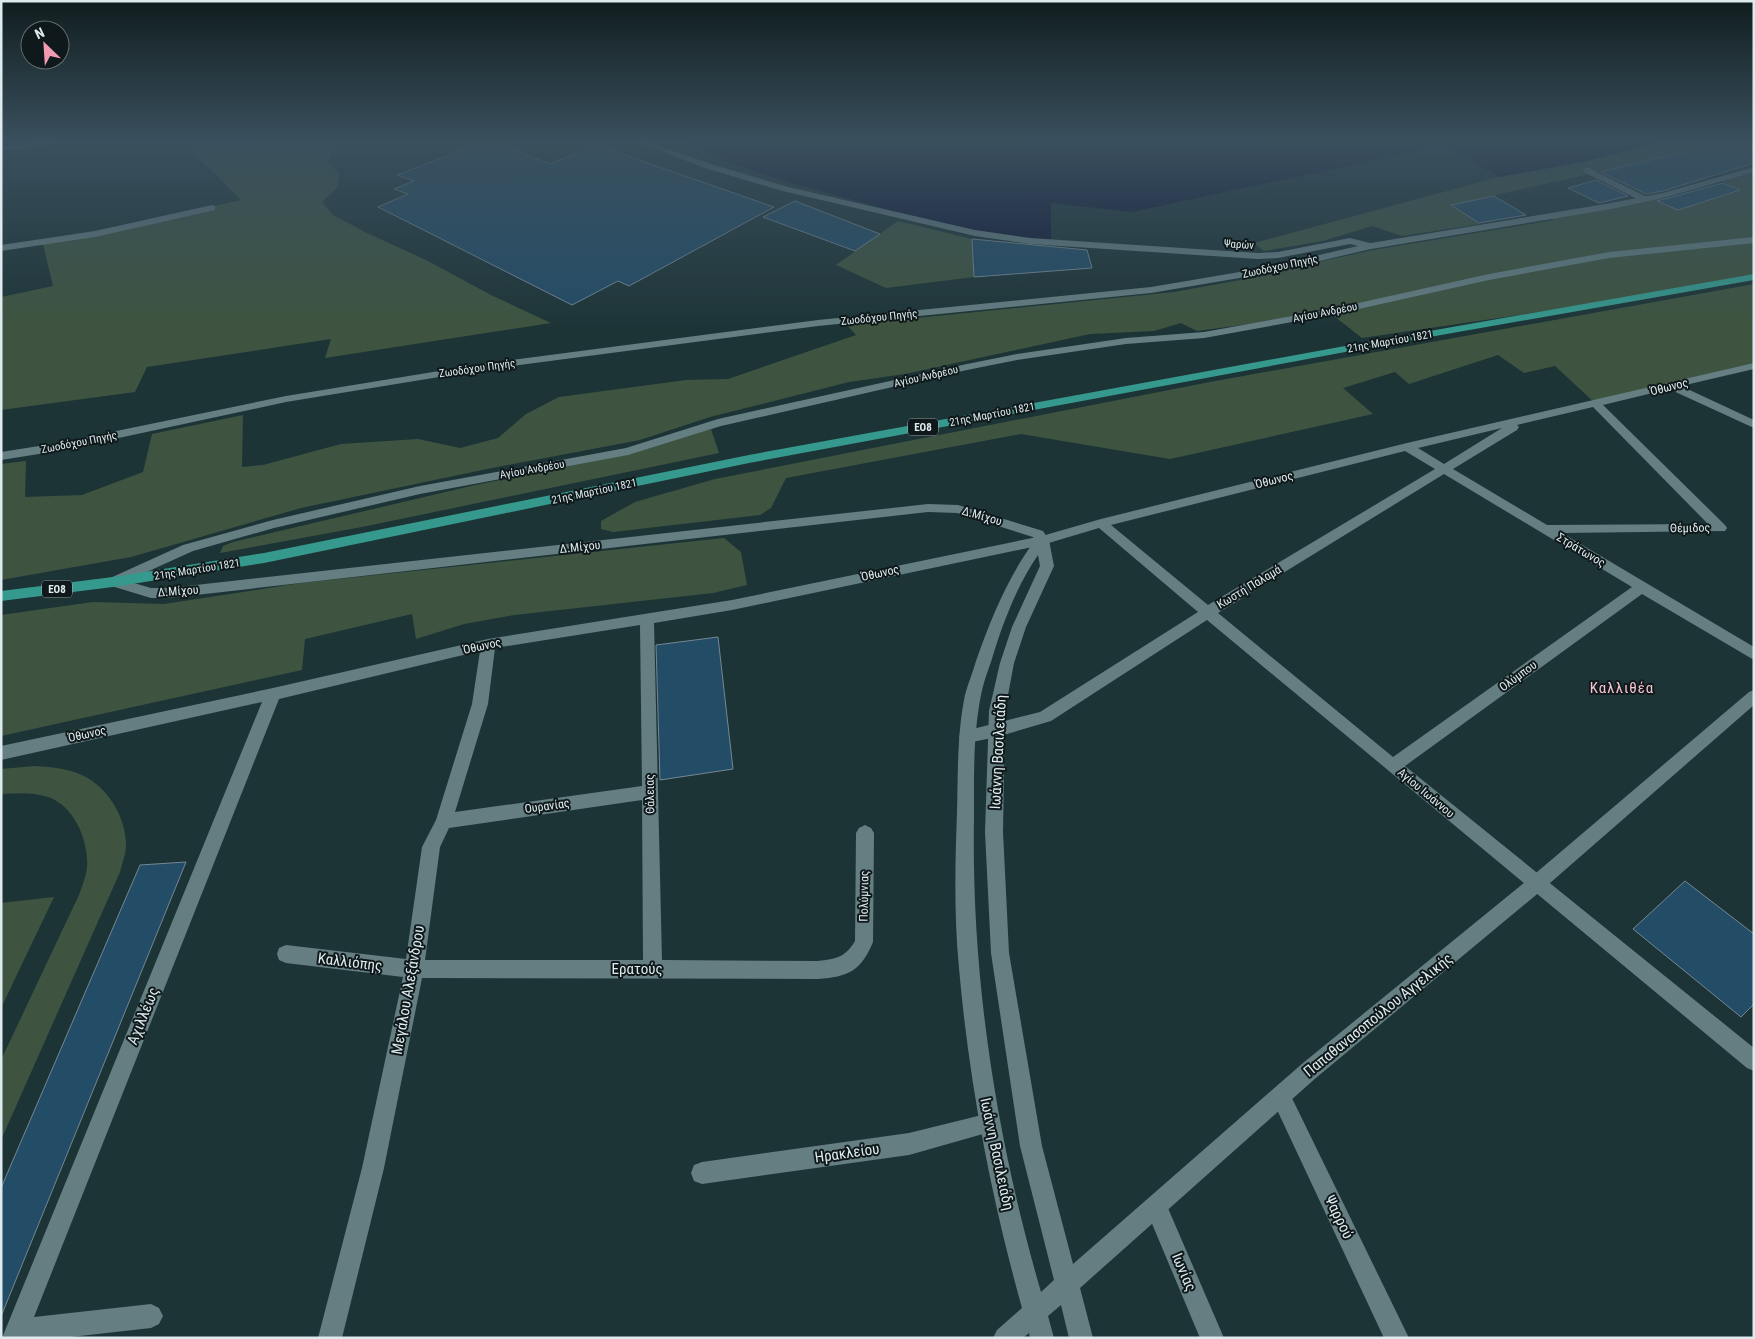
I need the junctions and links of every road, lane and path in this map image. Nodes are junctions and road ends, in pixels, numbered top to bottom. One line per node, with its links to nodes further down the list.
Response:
1 (847, 203): 5 (street, Ψαρών)
2 (1622, 203): 5 (street, Ζωοδόχου Πηγής)
3 (212, 208): 6 (street)
4 (1754, 240): 19 (street, Αγίου Ανδρέου)
5 (1371, 246): 14 (street, Ζωοδόχου Πηγής)
6 (1, 248)
7 (1754, 277): 19 (main road, 21ης Μαρτίου 1821 / ΕΟ8)
8 (1754, 366): 9 (street, Όθωνος)
9 (1670, 386): 10 (street, Όθωνος); 12 (street)
10 (1596, 404): 11 (street, Όθωνος); 17 (street, Θέμιδος)
11 (1525, 420): 13 (street, Όθωνος); 15 (street, Κωστή Παλαμά)
12 (1754, 425)
13 (1407, 447): 15 (street, Στράτωνος); 16 (street, Όθωνος)
14 (1, 456)
15 (1445, 470): 17 (street, Στράτωνος); 22 (street, Κωστή Παλαμά)
16 (1101, 523): 18 (street, Όθωνος); 22 (street, Αγίου Ιωάννου)
17 (1546, 530): 20 (street, Στράτωνος)
18 (1042, 540): 19 (street, Δ.Μίχου); 23 (street, Όθωνος); 28 (street, Ιωάννη Βασιλειάδη); 29 (street, Ιωάννη Βασιλειάδη)
19 (113, 582): 21 (main road, ΕΟ8)
20 (1642, 587): 25 (street, Στράτωνος); 31 (street, Ολύμπου)
21 (1, 596)
22 (1208, 612): 28 (street, Κωστή Παλαμά); 31 (street, Αγίου Ιωάννου)
23 (647, 619): 24 (street, Όθωνος); 32 (street, Θάλειας)
24 (488, 644): 26 (street, Όθωνος); 33 (street, Μεγάλου Αλεξάνδρου)
25 (1754, 654)
26 (273, 694): 30 (street, Όθωνος); 48 (street, Αχιλλέως)
27 (1754, 696): 35 (street, Παπαθανασοπούλου Αγγελικής)
28 (997, 731): 29 (street, Κωστή Παλαμά); 45 (street, Ιωάννη Βασιλειάδη)
29 (967, 737): 42 (street, Ιωάννη Βασιλειάδη)
30 (1, 753)
31 (1393, 766): 35 (street, Αγίου Ιωάννου)
32 (649, 792): 33 (street, Ουρανίας); 39 (street, Θάλειας)
33 (444, 821): 38 (street, Μεγάλου Αλεξάνδρου)
34 (865, 833): 37 (street, Πολύμνιας)
35 (1536, 884): 40 (street, Αγίου Ιωάννου); 41 (street, Παπαθανασοπούλου Αγγελικής)
36 (286, 954): 38 (street, Καλλιόπης)
37 (856, 958): 39 (street, Ερατούς)
38 (414, 969): 39 (street, Ερατούς); 49 (street, Μεγάλου Αλεξάνδρου)
39 (653, 969)
40 (1753, 1060)
41 (1281, 1097): 44 (street, Παπαθανασοπούλου Αγγελικής); 54 (street, Ψαρρού)
42 (990, 1123): 43 (street, Ηρακλείου); 46 (street, Ιωάννη Βασιλειάδη)
43 (702, 1173)
44 (1156, 1207): 45 (street, Παπαθανασοπούλου Αγγελικής); 53 (street, Ιωνίας)
45 (1066, 1283): 46 (street, Παπαθανασοπούλου Αγγελικής); 52 (street, Ιωάννη Βασιλειάδη)
46 (1035, 1312): 50 (street, Παπαθανασοπούλου Αγγελικής); 51 (street, Ιωάννη Βασιλειάδη)
47 (151, 1316): 48 (street)
48 (15, 1334)
49 (330, 1338)
50 (1005, 1338)
51 (1042, 1338)
52 (1081, 1338)
53 (1212, 1338)
54 (1398, 1338)

